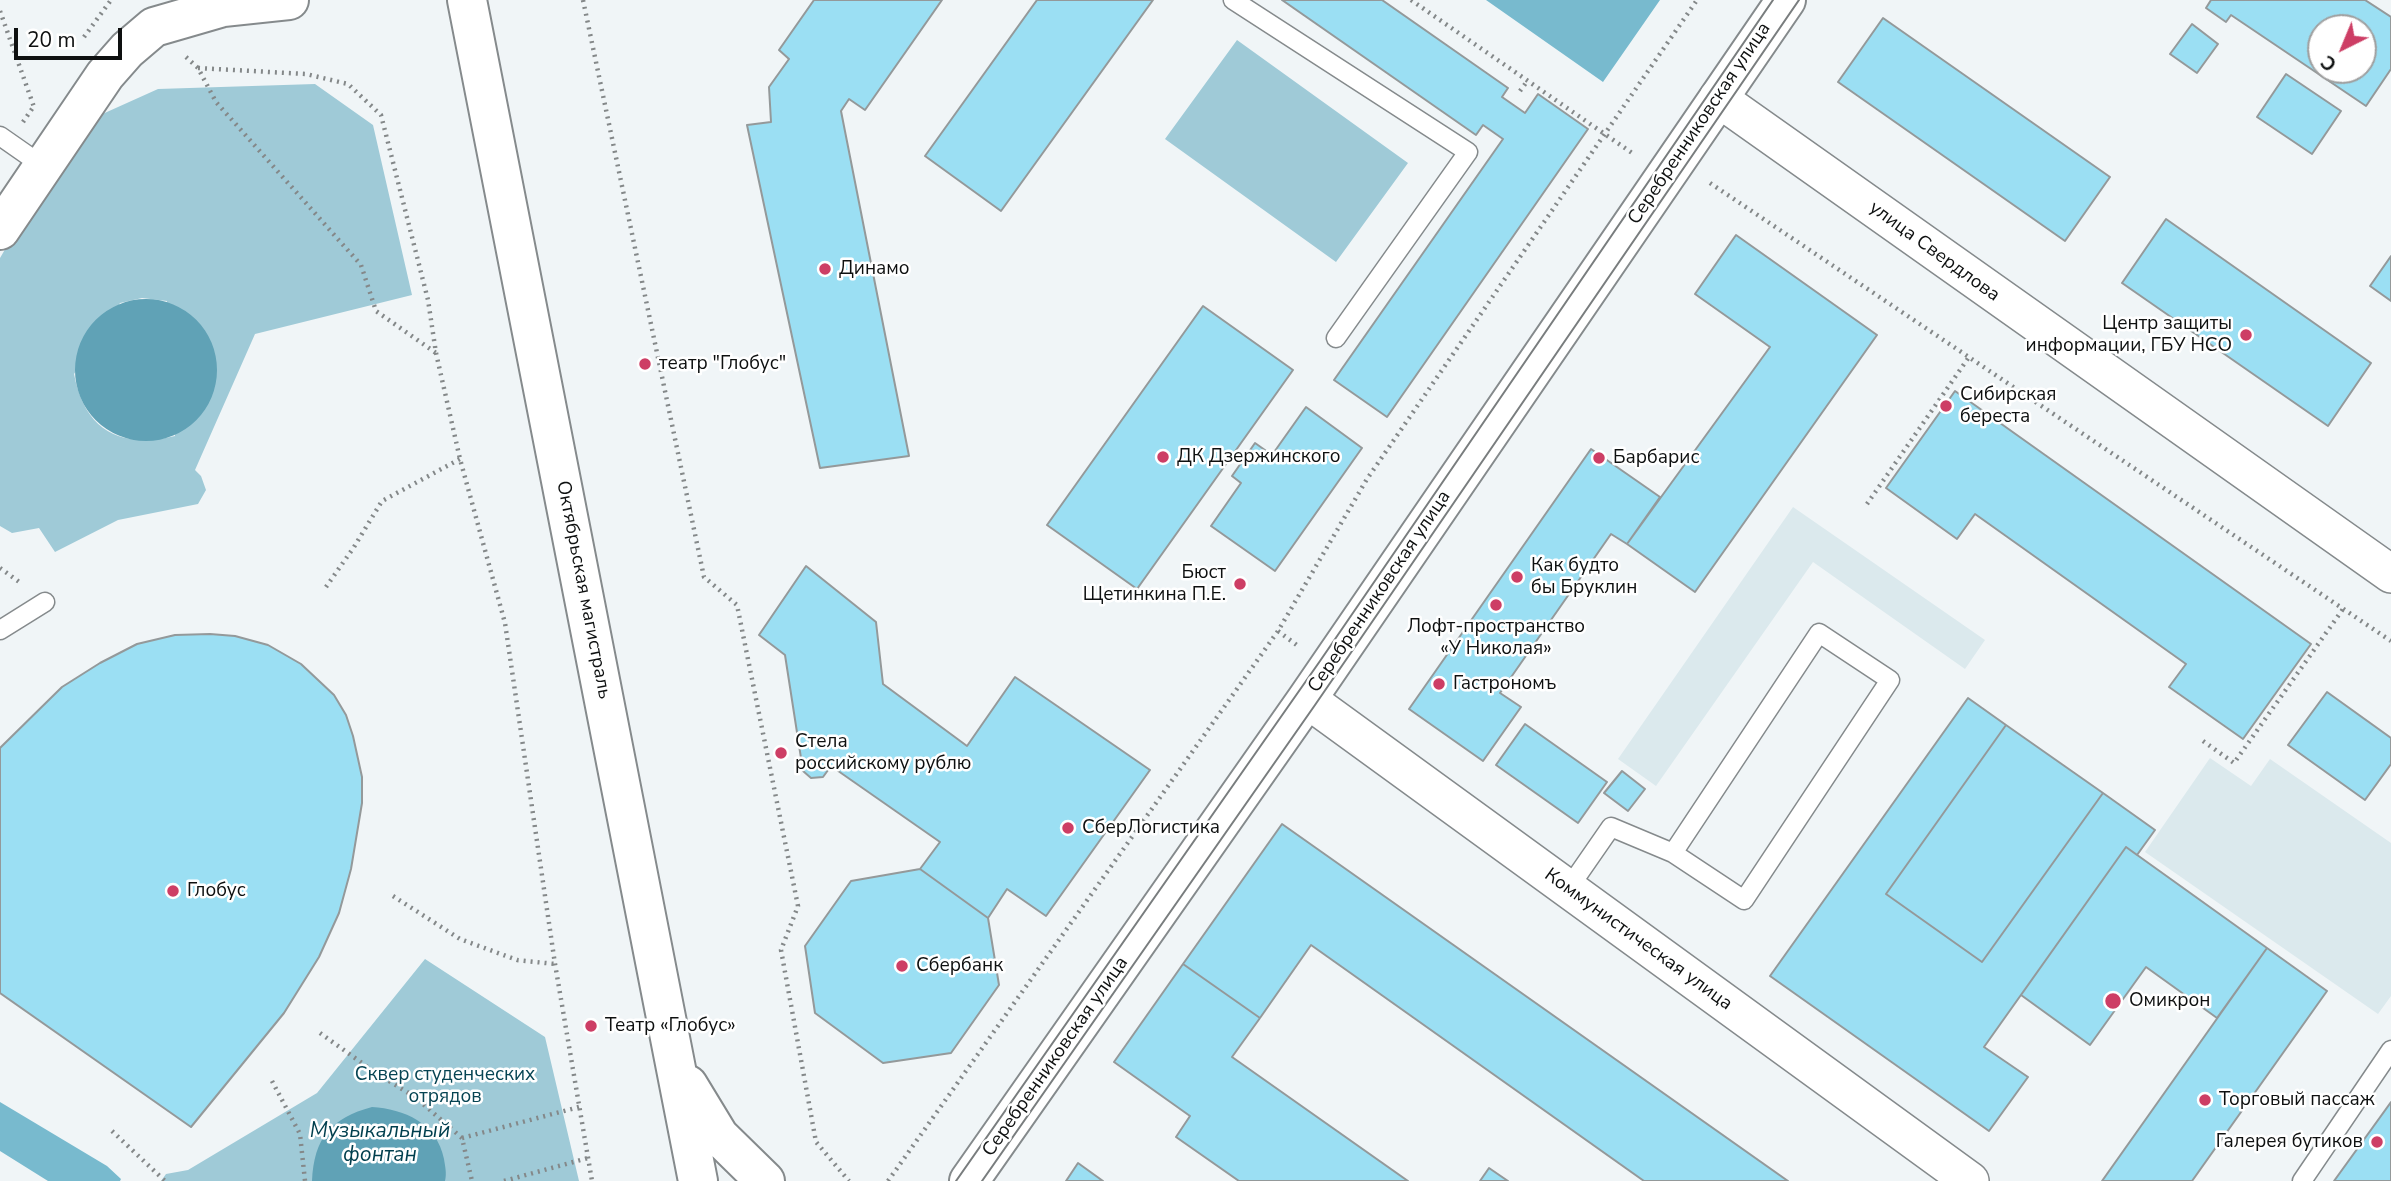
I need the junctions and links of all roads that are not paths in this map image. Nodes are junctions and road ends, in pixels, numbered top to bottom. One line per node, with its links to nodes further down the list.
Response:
1 (289, 0): 5 (street)
2 (467, 0): 18 (street, Октябрьская магистраль)
3 (1233, 0): 10 (lane)
4 (1786, 0): 6 (street, Серебренниковская улица)
5 (218, 4): 8 (street)
6 (1718, 98): 11 (street, улица Свердлова); 14 (street, Серебренниковская улица)
7 (0, 136): 8 (lane)
8 (43, 166): 9 (street)
9 (0, 230)
10 (1336, 338)
11 (2391, 574)
12 (45, 602): 13 (lane)
13 (0, 630)
14 (1307, 699): 16 (street, Коммунистическая улица); 21 (street, Серебренниковская улица)
15 (1673, 853): 15 (lane); 16 (lane)
16 (1568, 889): 22 (street, Коммунистическая улица)
17 (2391, 1050): 23 (lane)
18 (674, 1063): 19 (street, Октябрьская магистраль); 20 (street)
19 (698, 1181)
20 (765, 1181)
21 (969, 1181)
22 (1970, 1181)
23 (2302, 1181)

